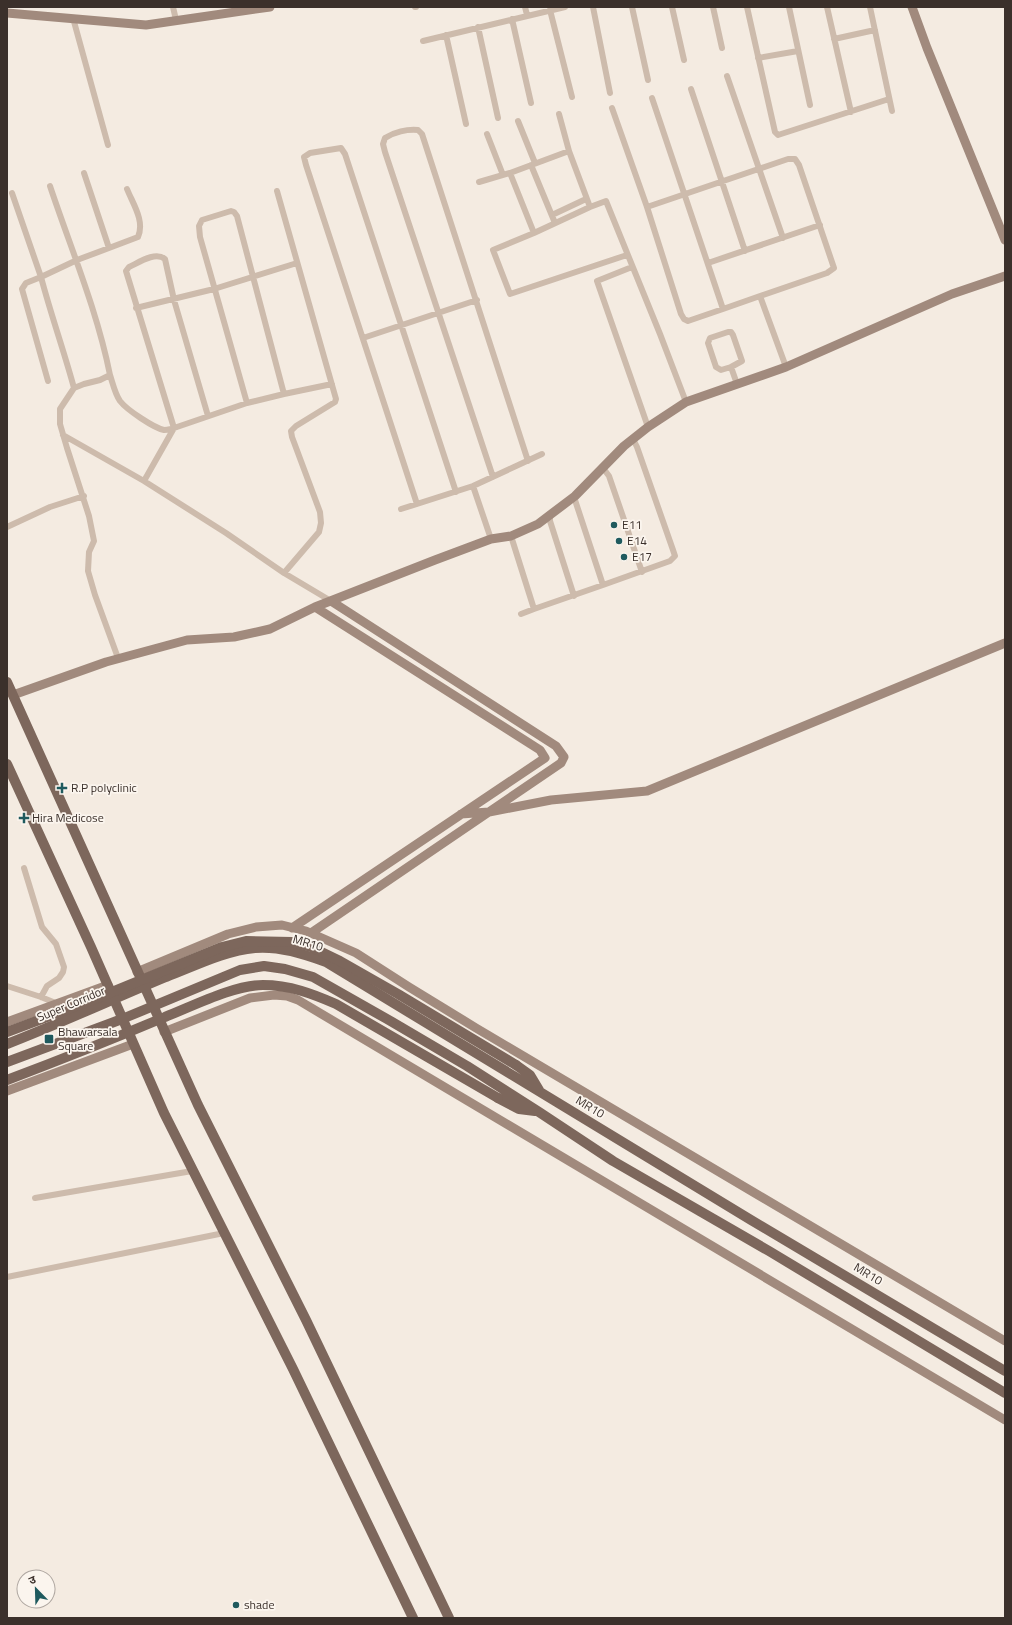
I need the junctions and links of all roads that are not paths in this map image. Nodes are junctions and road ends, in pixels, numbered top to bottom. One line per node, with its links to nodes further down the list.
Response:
1 (173, 7): 19 (street)
2 (270, 7): 19 (street)
3 (525, 7): 16 (street)
4 (565, 7): 14 (street)
5 (593, 7): 32 (street)
6 (632, 7): 30 (street)
7 (672, 7): 28 (street)
8 (713, 7): 25 (street)
9 (747, 7): 27 (street)
10 (789, 7): 26 (street)
11 (827, 7): 23 (street)
12 (870, 7): 21 (street)
13 (912, 7): 67 (street)
14 (550, 10): 16 (street); 33 (street)
15 (7, 13): 17 (street)
16 (527, 15): 18 (street)
17 (73, 18): 19 (street); 46 (street)
18 (512, 19): 20 (street); 36 (street)
19 (176, 20)
20 (478, 27): 22 (street); 42 (street)
21 (875, 30): 23 (street); 35 (street)
22 (446, 35): 24 (street); 44 (street)
23 (834, 39): 40 (street)
24 (423, 41)
25 (722, 48)
26 (798, 52): 27 (street); 37 (street)
27 (758, 58): 40 (street)
28 (684, 60)
29 (727, 76): 49 (street)
30 (648, 80)
31 (691, 89): 52 (street)
32 (610, 92)
33 (572, 97)
34 (652, 98): 58 (street)
35 (889, 99): 39 (street); 40 (street)
36 (531, 103)
37 (810, 105)
38 (612, 108): 61 (street)
39 (892, 111)
40 (851, 112)
41 (559, 114): 47 (street)
42 (498, 118)
43 (518, 121): 48 (street)
44 (466, 124)
45 (487, 134): 51 (street)
46 (108, 145)
47 (568, 151): 48 (street); 59 (street)
48 (533, 164): 51 (street); 62 (street)
49 (759, 169): 52 (street); 64 (street); 66 (street)
50 (84, 174): 68 (street)
51 (507, 174): 53 (street); 65 (street)
52 (722, 181): 58 (street); 69 (street)
53 (479, 182)
54 (50, 186): 71 (street)
55 (127, 188): 68 (street)
56 (277, 191): 72 (street)
57 (12, 194): 77 (street)
58 (684, 195): 61 (street); 73 (street)
59 (586, 199): 60 (street); 62 (street)
60 (590, 207): 63 (street); 70 (street)
61 (647, 207): 83 (street)
62 (552, 215): 63 (street)
63 (555, 223): 65 (street)
64 (820, 225): 66 (street); 79 (street)
65 (534, 233): 70 (street)
66 (783, 238): 69 (street)
67 (1005, 240)
68 (109, 248): 71 (street)
69 (745, 251): 73 (street)
70 (627, 255): 74 (street)
71 (77, 260): 77 (street); 89 (street)
72 (297, 263): 75 (street); 91 (street)
73 (708, 263): 83 (street)
74 (632, 267): 95 (street); 98 (street)
75 (252, 276): 78 (street); 78 (street); 94 (street)
76 (1005, 276): 88 (street)
77 (41, 278): 90 (street); 93 (street)
78 (214, 289): 80 (street); 96 (street)
79 (760, 296): 83 (street); 88 (street)
80 (174, 300): 82 (street); 82 (street); 97 (street)
81 (477, 300): 84 (street); 84 (street); 103 (street)
82 (136, 308): 99 (street)
83 (723, 309)
84 (440, 312): 85 (street); 105 (street)
85 (401, 325): 86 (street); 86 (street); 108 (street)
86 (363, 338): 111 (street)
87 (731, 367): 87 (street); 92 (street)
88 (786, 367): 92 (street)
89 (110, 375): 93 (street); 99 (street)
90 (48, 381)
91 (332, 384): 94 (street); 118 (street)
92 (736, 384): 95 (street)
93 (74, 388): 100 (street)
94 (284, 394): 96 (street)
95 (686, 402): 98 (street)
96 (247, 403): 97 (street)
97 (208, 416): 99 (street)
98 (648, 427): 101 (street)
99 (174, 428): 106 (street)
100 (63, 435): 106 (street); 109 (street)
101 (633, 439): 104 (street); 117 (street)
102 (542, 454): 103 (street)
103 (528, 461): 105 (street)
104 (603, 468): 110 (street); 117 (street)
105 (493, 477): 107 (street)
106 (144, 481): 118 (street)
107 (473, 486): 108 (street); 116 (street)
108 (456, 492): 111 (street)
109 (84, 496): 114 (street); 126 (street)
110 (574, 497): 113 (street); 119 (street)
111 (417, 504): 112 (street)
112 (401, 509)
113 (550, 516): 115 (street); 120 (street)
114 (7, 527)
115 (511, 536): 116 (street); 123 (street)
116 (491, 539): 121 (street)
117 (642, 572): 119 (street)
118 (284, 574): 121 (street)
119 (603, 586): 120 (street)
120 (574, 596): 123 (street)
121 (331, 600): 122 (street); 130 (street)
122 (315, 607): 126 (street); 131 (street)
123 (534, 609): 124 (street)
124 (521, 614)
125 (1005, 643): 130 (street)
126 (118, 658): 128 (street)
127 (7, 682): 128 (main road)
128 (13, 695): 135 (main road)
129 (7, 764): 136 (main road)
130 (489, 812): 131 (street); 134 (street)
131 (461, 814): 133 (street)
132 (24, 868): 139 (street)
133 (292, 928): 134 (street); 135 (street)
134 (311, 933): 158 (street)
135 (138, 972): 138 (main road)
136 (108, 985): 140 (main road); 141 (street)
137 (7, 986): 139 (street)
138 (144, 986): 140 (main road, Super Corridor); 142 (main road); 152 (main road, MR10)
139 (41, 997): 141 (street)
140 (114, 999): 143 (main road); 147 (main road, Super Corridor)
141 (58, 1004): 144 (street)
142 (153, 1006): 143 (main road); 146 (main road); 153 (main road)
143 (122, 1019): 148 (main road); 149 (main road)
144 (7, 1022)
145 (7, 1032): 152 (main road, bridge)
146 (164, 1032): 161 (street); 163 (main road)
147 (7, 1044)
148 (133, 1044): 151 (street); 154 (main road)
149 (7, 1062)
150 (7, 1080): 153 (main road, bridge)
151 (7, 1091)
152 (540, 1092): 159 (main road, MR10)
153 (539, 1112): 160 (main road)
154 (192, 1171): 155 (street); 156 (main road)
155 (35, 1198)
156 (224, 1234): 157 (street); 162 (main road)
157 (7, 1277)
158 (1005, 1341)
159 (1005, 1371)
160 (1005, 1393)
161 (1005, 1420)
162 (413, 1618)
163 (449, 1618)

